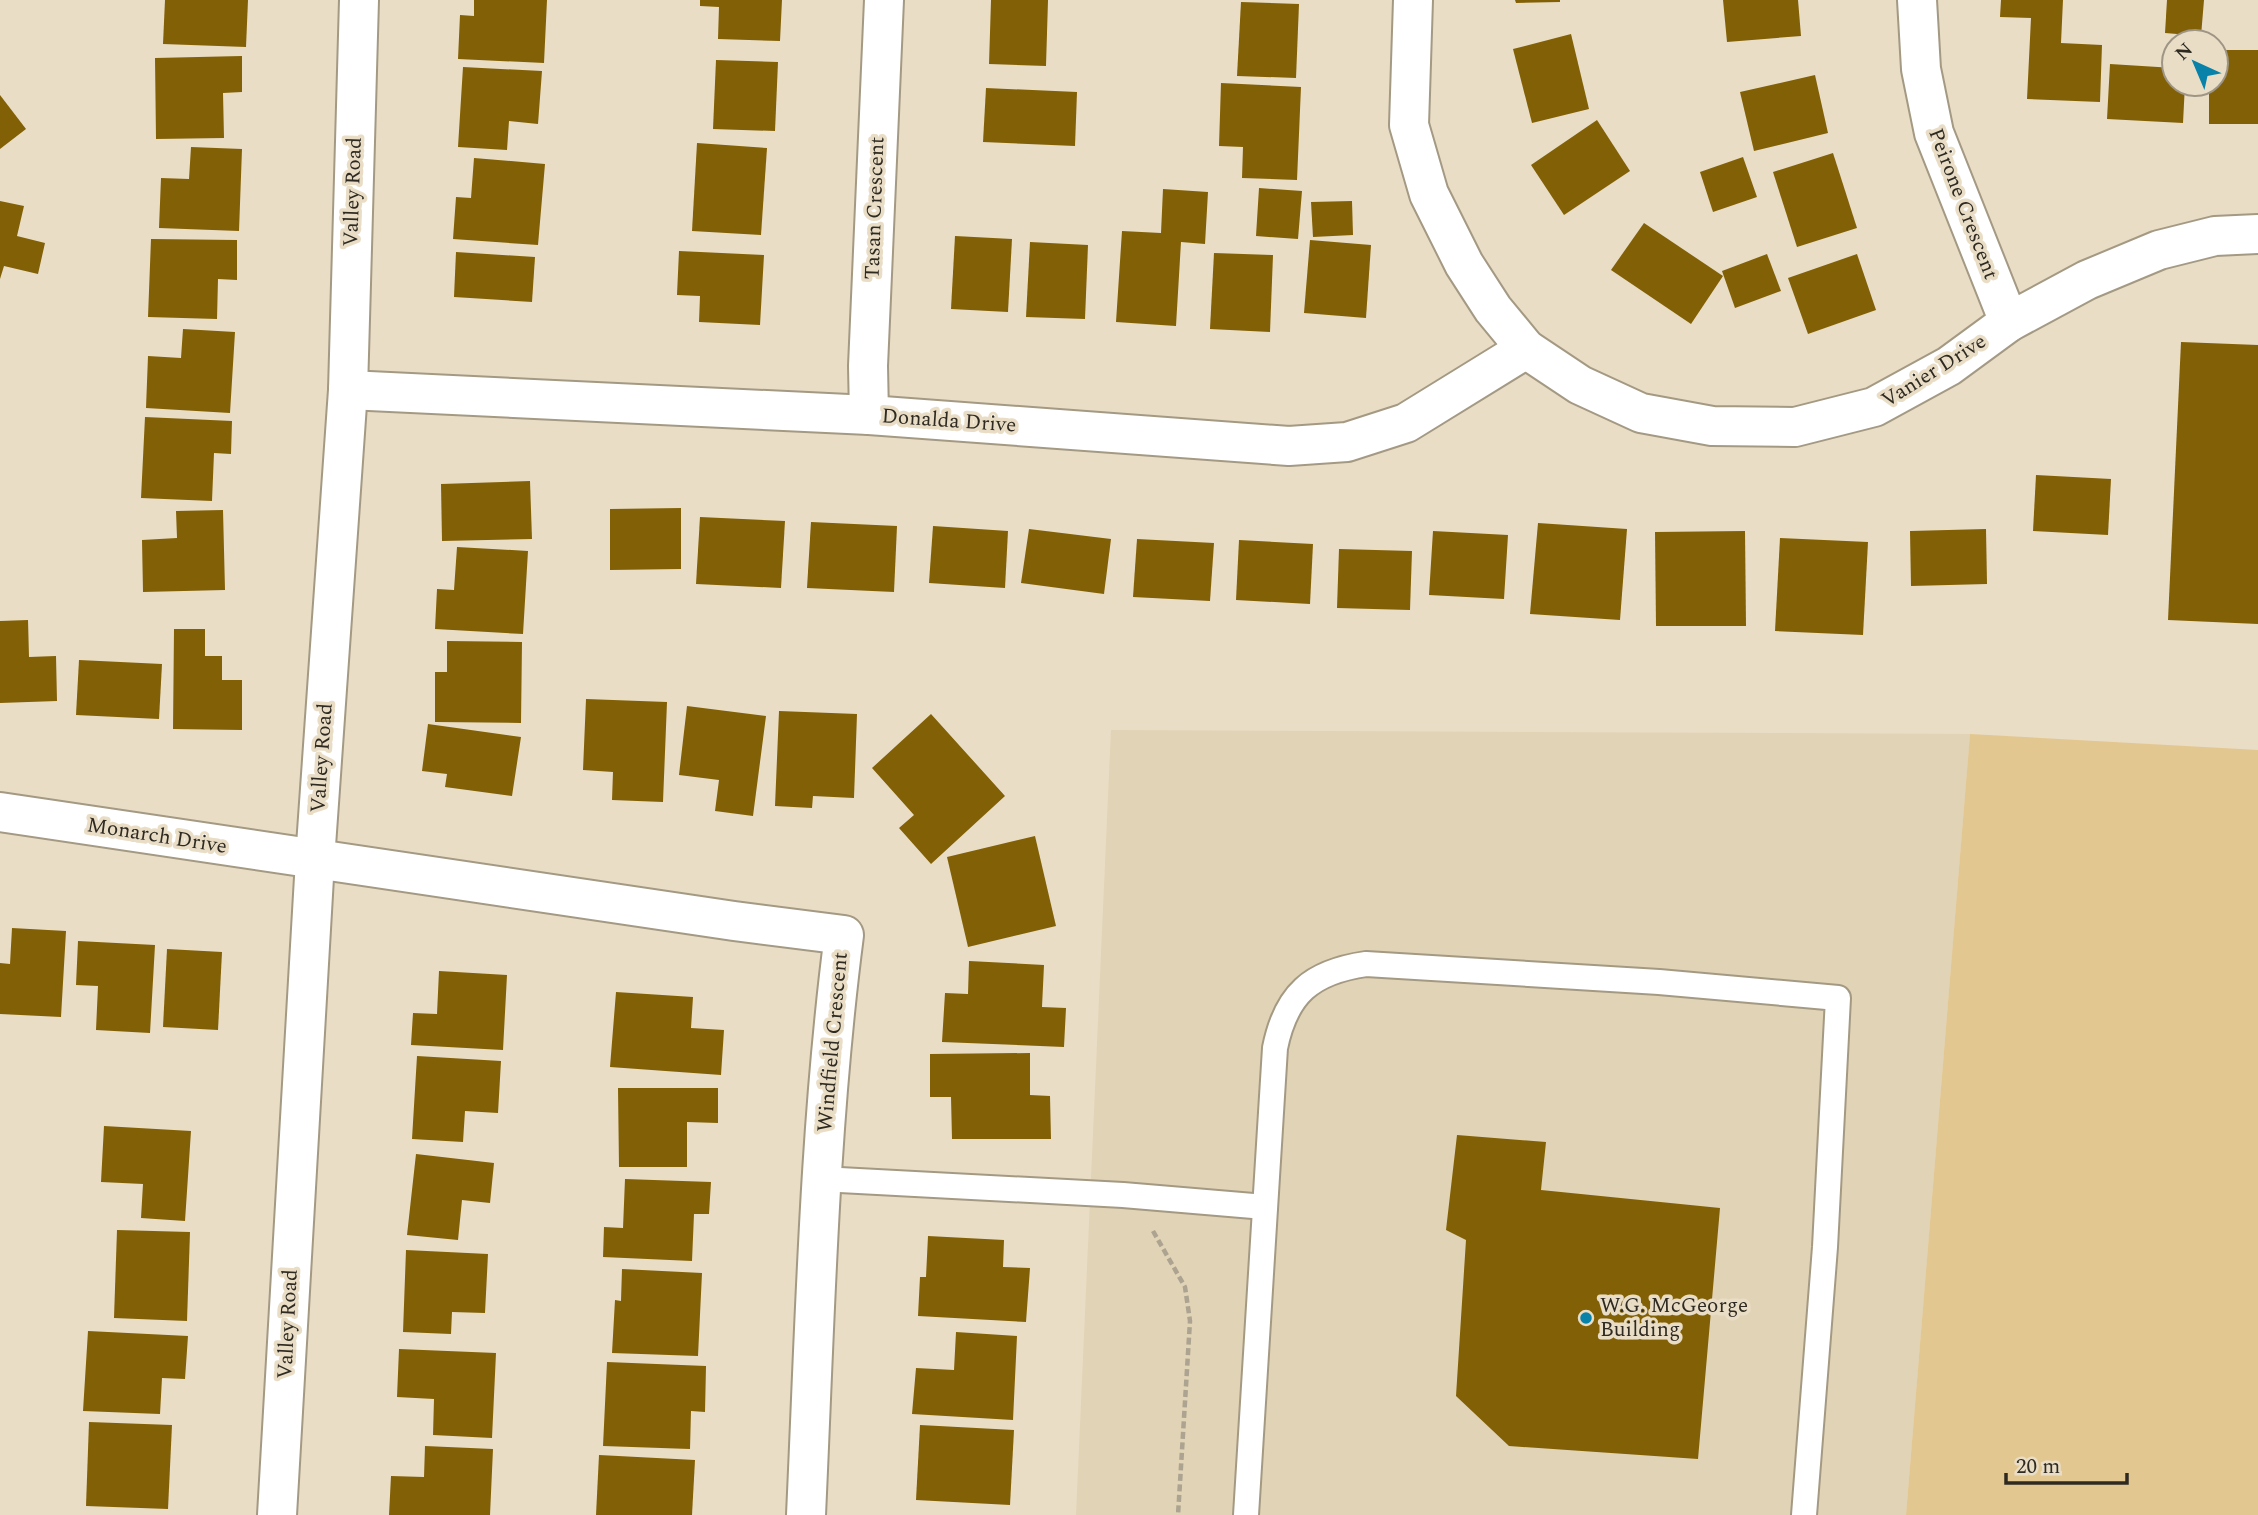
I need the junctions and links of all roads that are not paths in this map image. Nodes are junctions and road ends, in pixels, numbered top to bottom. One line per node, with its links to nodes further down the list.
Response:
1 (359, 0): 8 (street, Valley Road)
2 (884, 0): 9 (street, Tasan Crescent)
3 (1413, 0): 7 (street, Vanier Drive)
4 (1917, 0): 6 (street, Peirone Crescent)
5 (2258, 234): 6 (street, Vanier Drive)
6 (2009, 322): 7 (street, Vanier Drive)
7 (1526, 349): 9 (street, Donalda Drive)
8 (348, 390): 9 (street, Donalda Drive); 11 (street, Valley Road)
9 (869, 415)
10 (0, 812): 11 (street, Monarch Drive)
11 (314, 860): 12 (street, Windfield Crescent); 14 (street, Valley Road)
12 (821, 1179): 13 (lane); 15 (street, Windfield Crescent)
13 (1265, 1207): 16 (lane); 17 (lane)
14 (277, 1515)
15 (806, 1515)
16 (1247, 1515)
17 (1804, 1515)

